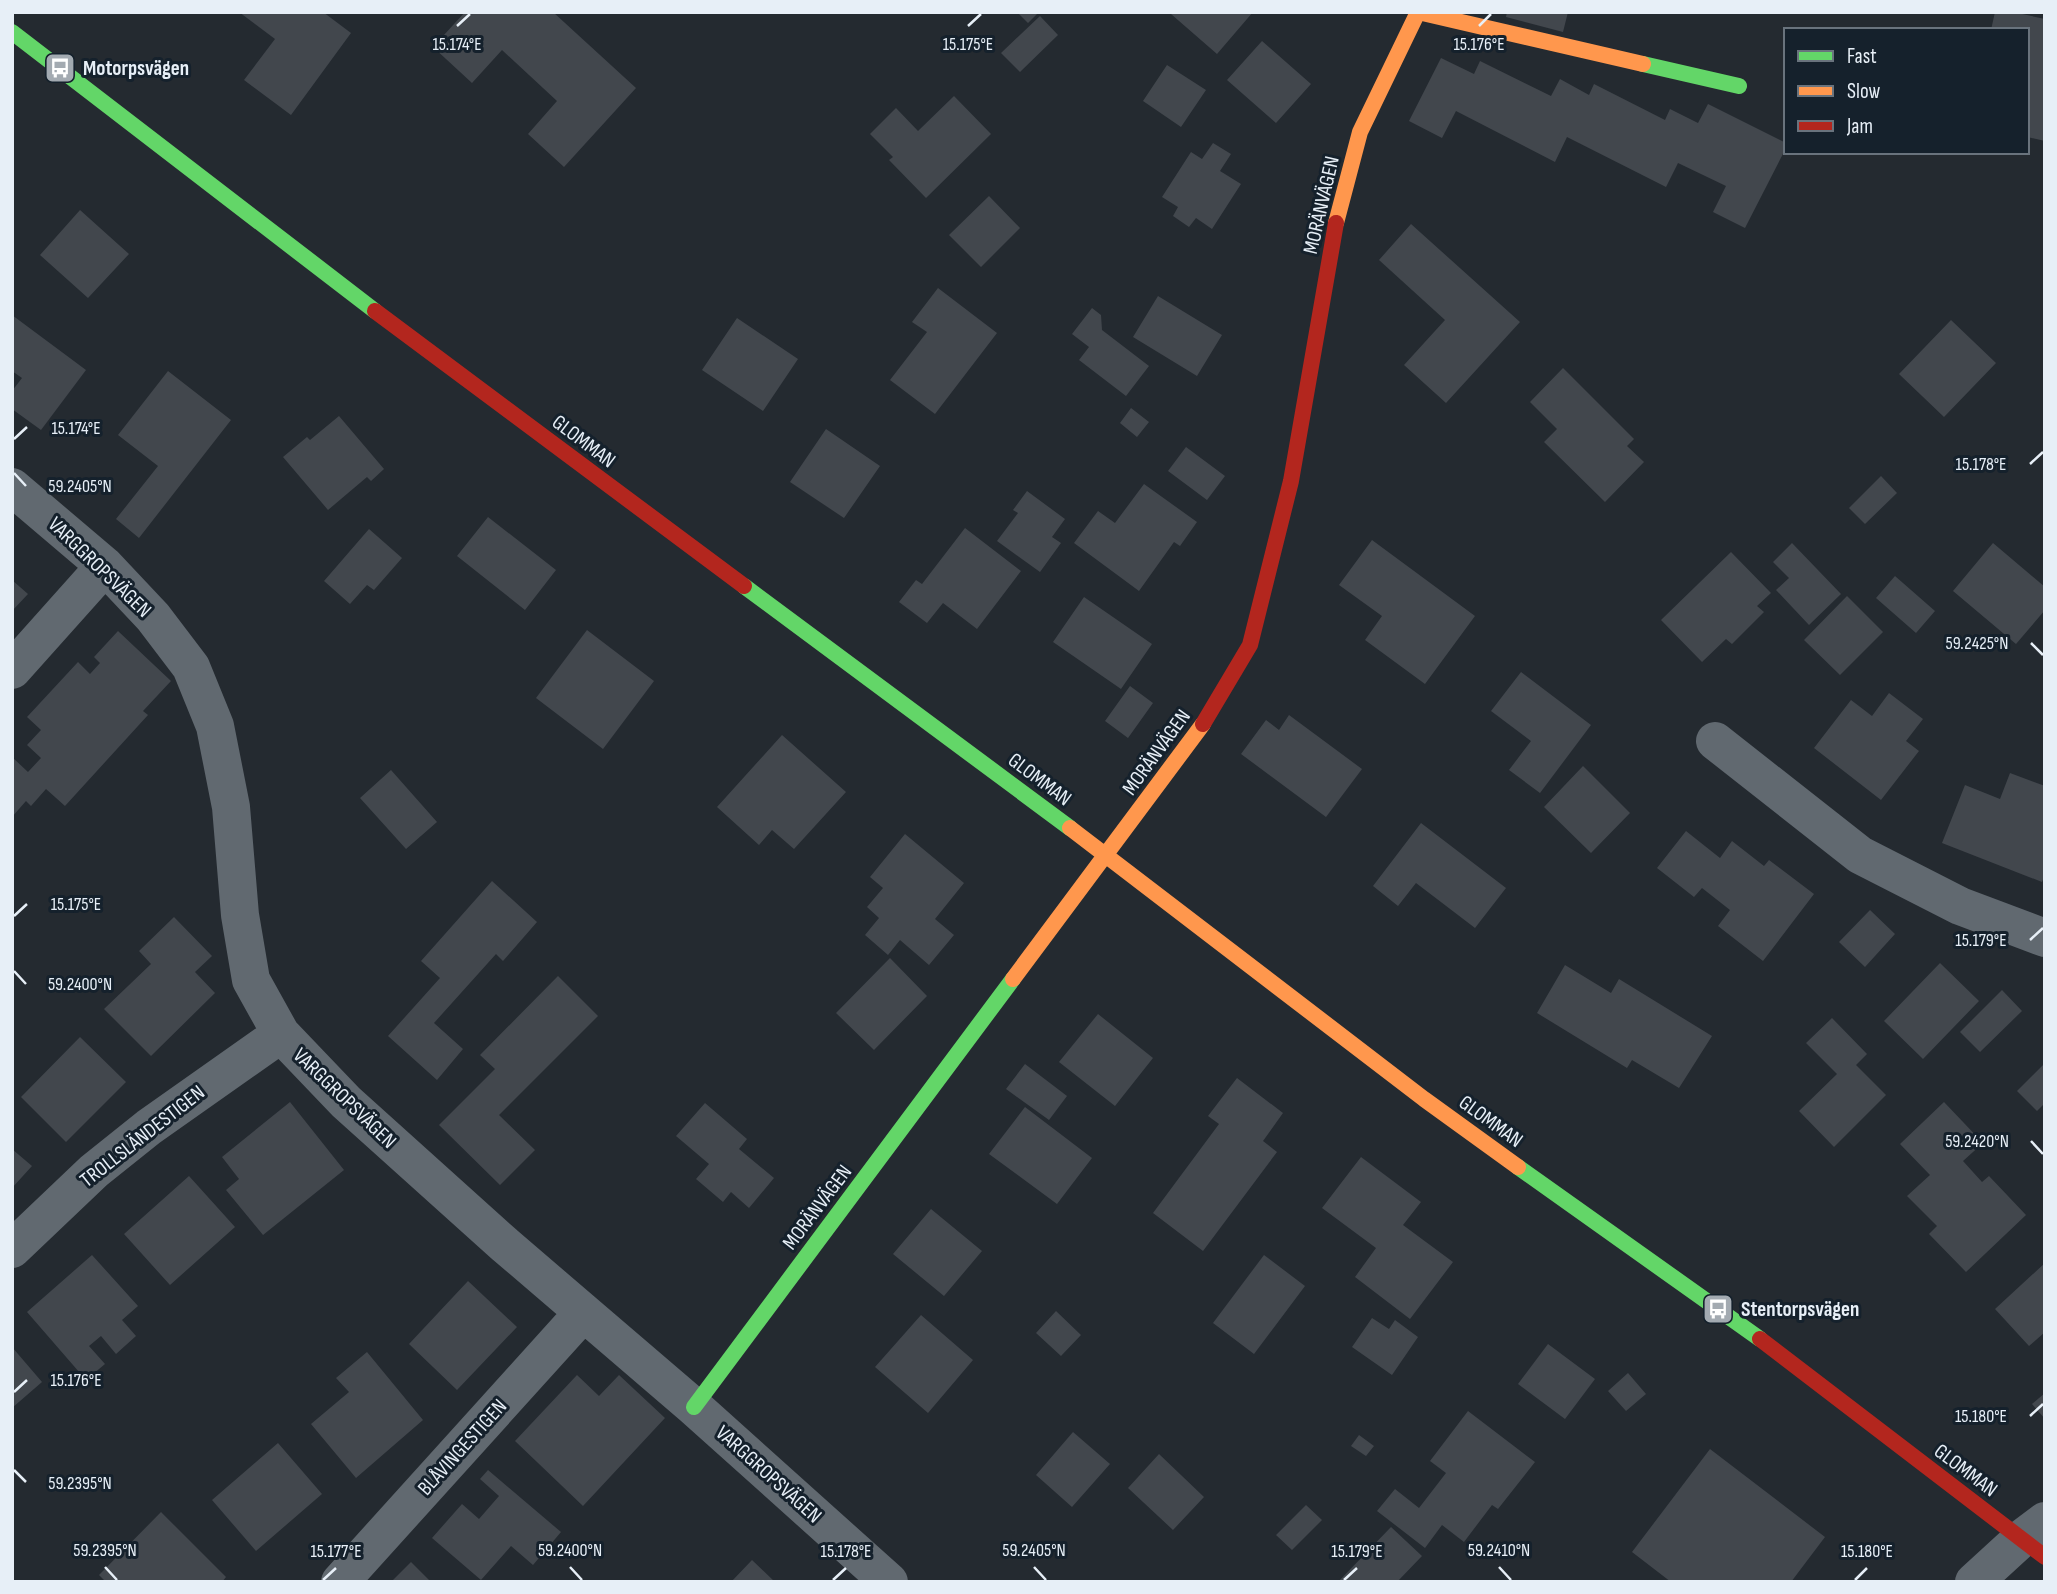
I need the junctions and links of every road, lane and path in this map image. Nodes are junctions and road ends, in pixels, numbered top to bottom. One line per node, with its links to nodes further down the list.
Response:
1 (12, 32): 7 (street, GLOMMAN)
2 (1739, 86): 7 (street, MORÄNVÄGEN)
3 (12, 487): 4 (street, VARGGROPSVÄGEN)
4 (105, 566): 5 (street); 9 (street, VARGGROPSVÄGEN)
5 (12, 670)
6 (1715, 741): 8 (street)
7 (1106, 854): 12 (street, MORÄNVÄGEN); 13 (street, GLOMMAN)
8 (2045, 938)
9 (281, 1034): 10 (street, TROLLSLÄNDESTIGEN); 11 (street, VARGGROPSVÄGEN)
10 (12, 1249)
11 (583, 1313): 12 (street, VARGGROPSVÄGEN); 15 (street, BLÅVINGESTIGEN)
12 (694, 1407): 14 (street, VARGGROPSVÄGEN)
13 (2037, 1539): 16 (street)
14 (880, 1579)
15 (340, 1582)
16 (1974, 1582)

